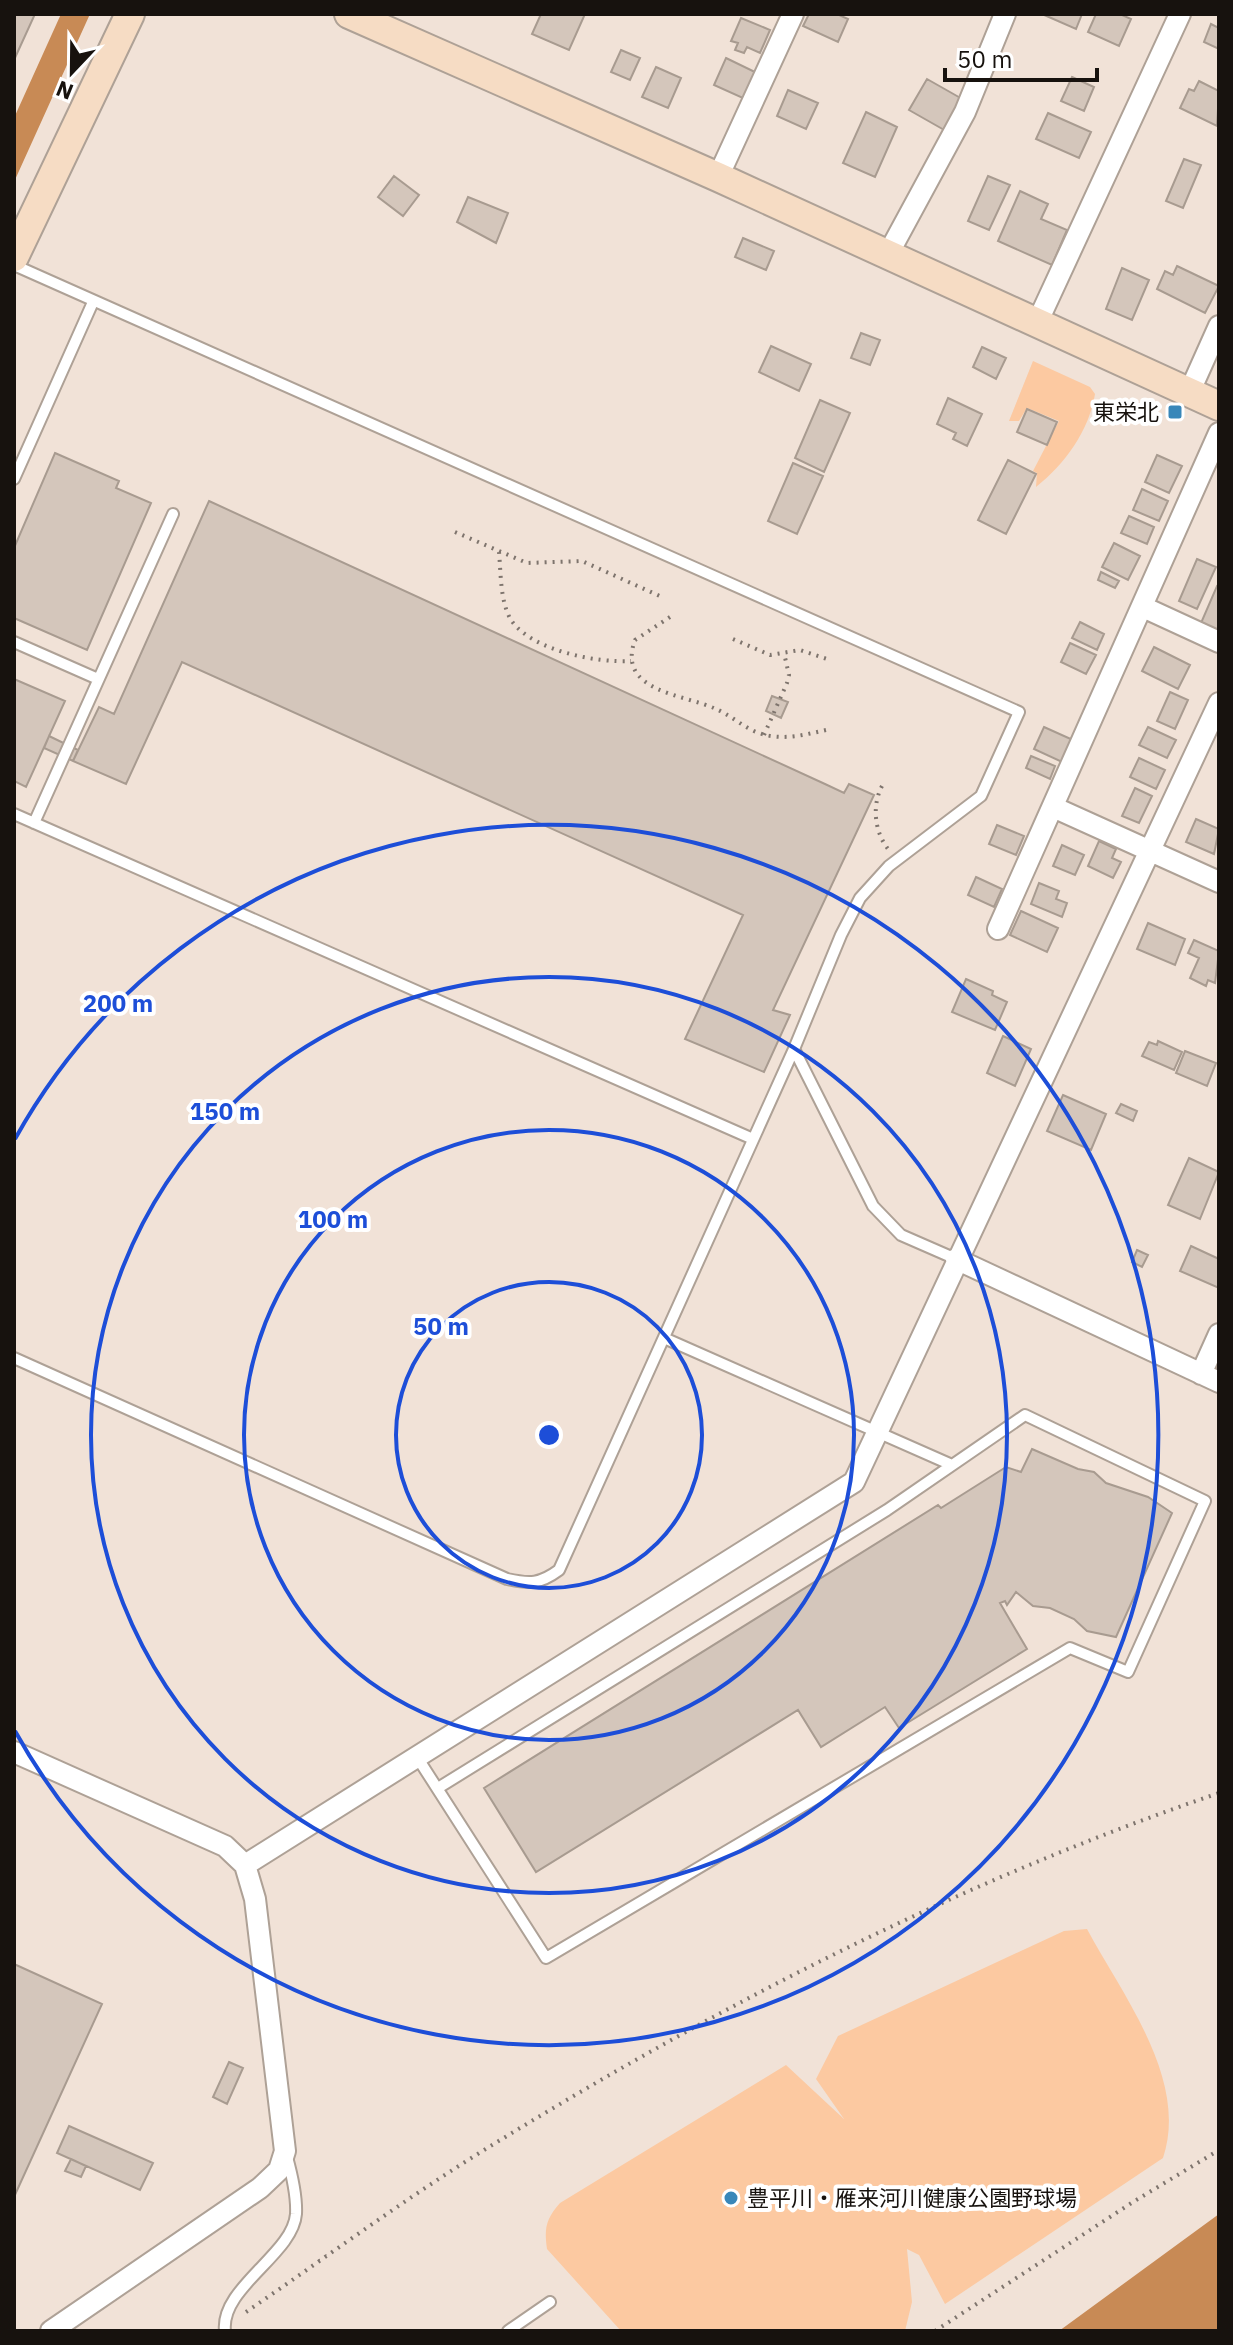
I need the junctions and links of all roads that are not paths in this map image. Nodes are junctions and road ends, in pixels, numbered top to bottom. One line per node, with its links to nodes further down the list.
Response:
1 (130, 14): 8 (street)
2 (349, 14): 6 (street)
3 (793, 14): 6 (street)
4 (1005, 14): 7 (street)
5 (1180, 14): 11 (street)
6 (718, 177): 7 (street)
7 (887, 256): 11 (street)
8 (14, 257)
9 (14, 265): 10 (lane)
10 (93, 302): 16 (lane); 29 (lane)
11 (1037, 323): 13 (street)
12 (1219, 326): 13 (street)
13 (1189, 393): 14 (street)
14 (1219, 406)
15 (1219, 433): 18 (street)
16 (14, 479)
17 (173, 514): 21 (lane)
18 (1143, 607): 20 (street); 23 (street)
19 (14, 642): 21 (lane)
20 (1219, 642)
21 (98, 679): 25 (lane)
22 (1219, 703): 26 (street)
23 (1053, 807): 26 (street); 28 (street)
24 (14, 814): 25 (lane)
25 (34, 823): 30 (lane)
26 (1151, 851): 27 (street); 31 (street)
27 (1219, 882)
28 (998, 929)
29 (794, 1049): 30 (lane); 31 (lane)
30 (753, 1139): 33 (lane)
31 (956, 1259): 35 (street); 36 (street)
32 (1219, 1334): 35 (street)
33 (664, 1338): 34 (lane); 36 (lane)
34 (14, 1358)
35 (1210, 1378)
36 (879, 1431): 37 (lane); 39 (street)
37 (952, 1465): 40 (lane); 40 (lane)
38 (14, 1752): 41 (street)
39 (417, 1757): 40 (lane); 41 (street)
40 (438, 1788)
41 (245, 1865): 42 (street)
42 (284, 2148): 44 (lane); 45 (street)
43 (550, 2302): 46 (lane)
44 (224, 2329)
45 (51, 2331)
46 (508, 2331)

